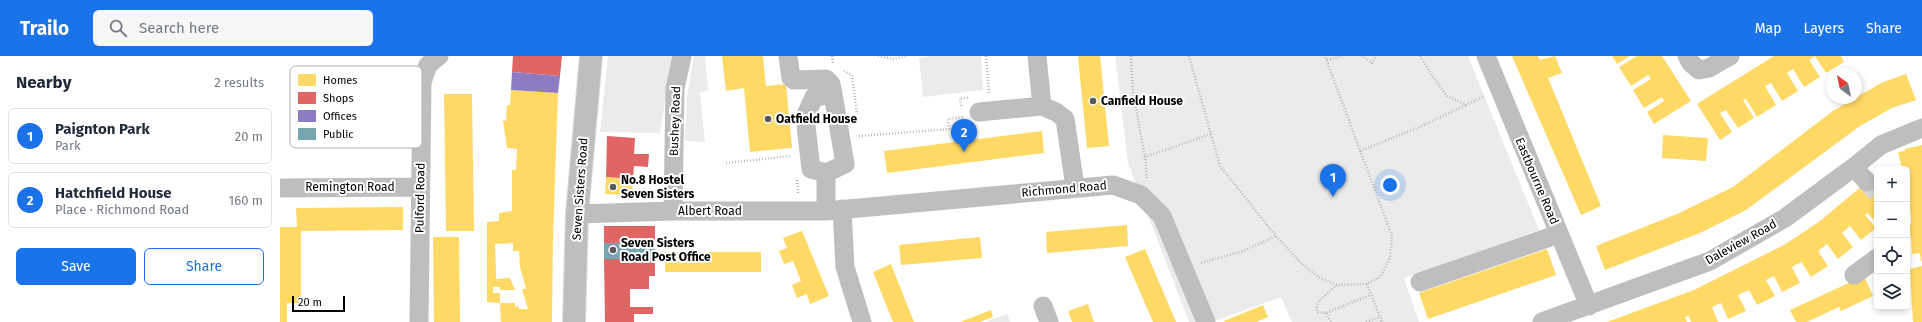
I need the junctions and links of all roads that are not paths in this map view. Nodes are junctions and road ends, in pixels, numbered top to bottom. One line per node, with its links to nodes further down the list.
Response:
1 (439, 56): 9 (street, Pulford Road)
2 (591, 56): 23 (highway, Seven Sisters Road)
3 (682, 56): 22 (street, Bushey Road)
4 (788, 56): 10 (street)
5 (1037, 56): 11 (street)
6 (1486, 56): 24 (street, Eastbourne Road)
7 (1730, 56): 8 (street)
8 (1693, 63)
9 (422, 82)
10 (833, 94): 16 (street); 16 (street)
11 (1042, 106): 12 (street); 19 (street)
12 (972, 109)
13 (1922, 128): 15 (street, Daleview Road)
14 (421, 148): 18 (street, Pulford Road)
15 (1854, 166): 17 (street); 28 (street, Daleview Road)
16 (826, 173): 21 (street)
17 (1867, 182)
18 (420, 187): 20 (street, Remington Road); 29 (street, Pulford Road)
19 (1075, 187): 21 (street, Richmond Road); 32 (street, Richmond Road)
20 (280, 188)
21 (834, 210): 22 (street, Albert Road); 31 (street)
22 (673, 211): 23 (street, Albert Road)
23 (577, 214): 30 (highway, Seven Sisters Road)
24 (1559, 234): 27 (street); 28 (street, Eastbourne Road)
25 (1874, 260): 26 (street)
26 (1854, 275)
27 (1420, 282)
28 (1589, 306): 33 (street, Daleview Road)
29 (419, 322)
30 (574, 322)
31 (862, 322)
32 (1206, 322)
33 (1542, 322)

